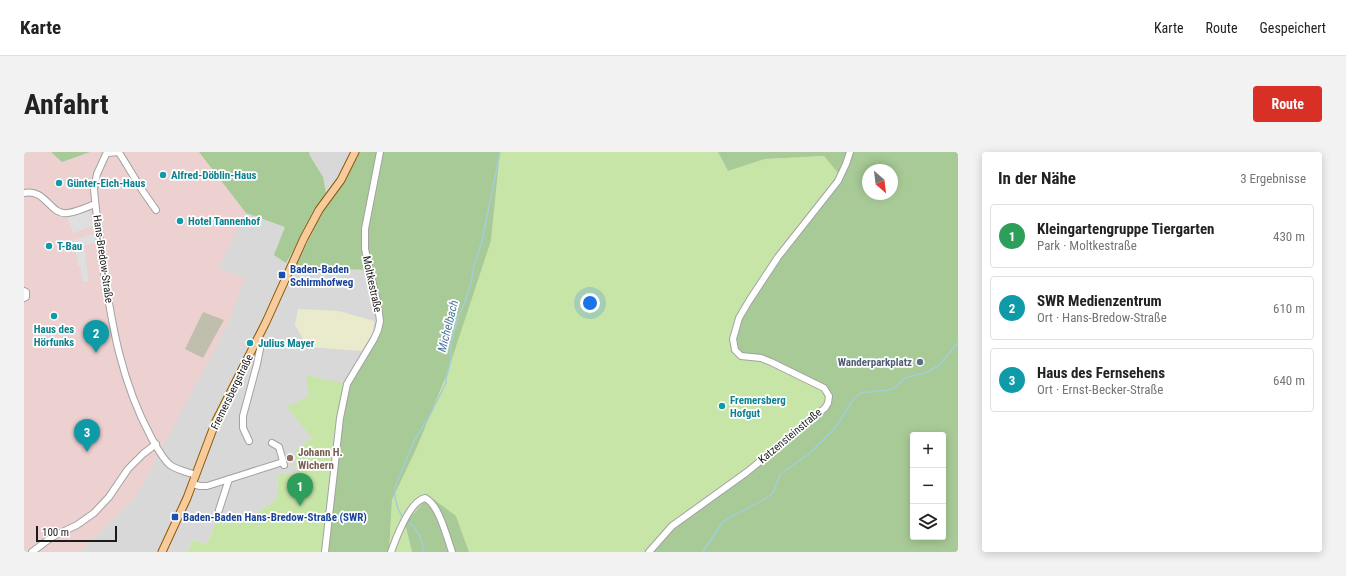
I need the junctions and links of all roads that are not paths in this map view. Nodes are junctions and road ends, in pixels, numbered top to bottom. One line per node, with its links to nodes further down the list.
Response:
1 (108, 152): 6 (street, Hans-Bredow-Straße); 7 (street, Hans-Bredow-Straße)
2 (355, 152): 10 (main road, Fremersbergstraße)
3 (380, 152): 20 (street, Moltkestraße)
4 (850, 152): 23 (street, Katzensteinstraße)
5 (24, 193): 6 (street, Hans-Bredow-Straße)
6 (95, 204): 13 (street, Hans-Bredow-Straße)
7 (156, 210)
8 (24, 291): 9 (street)
9 (24, 298)
10 (257, 340): 11 (street); 14 (main road, Fremersbergstraße)
11 (249, 441)
12 (272, 443): 15 (street)
13 (156, 444): 14 (street, Hans-Bredow-Straße); 18 (street)
14 (196, 474): 16 (main road, Fremersbergstraße)
15 (229, 479): 16 (street); 17 (street)
16 (192, 484): 19 (main road, Fremersbergstraße)
17 (219, 510)
18 (32, 552)
19 (162, 552)
20 (325, 552)
21 (391, 552): 22 (street)
22 (452, 552)
23 (649, 552)

